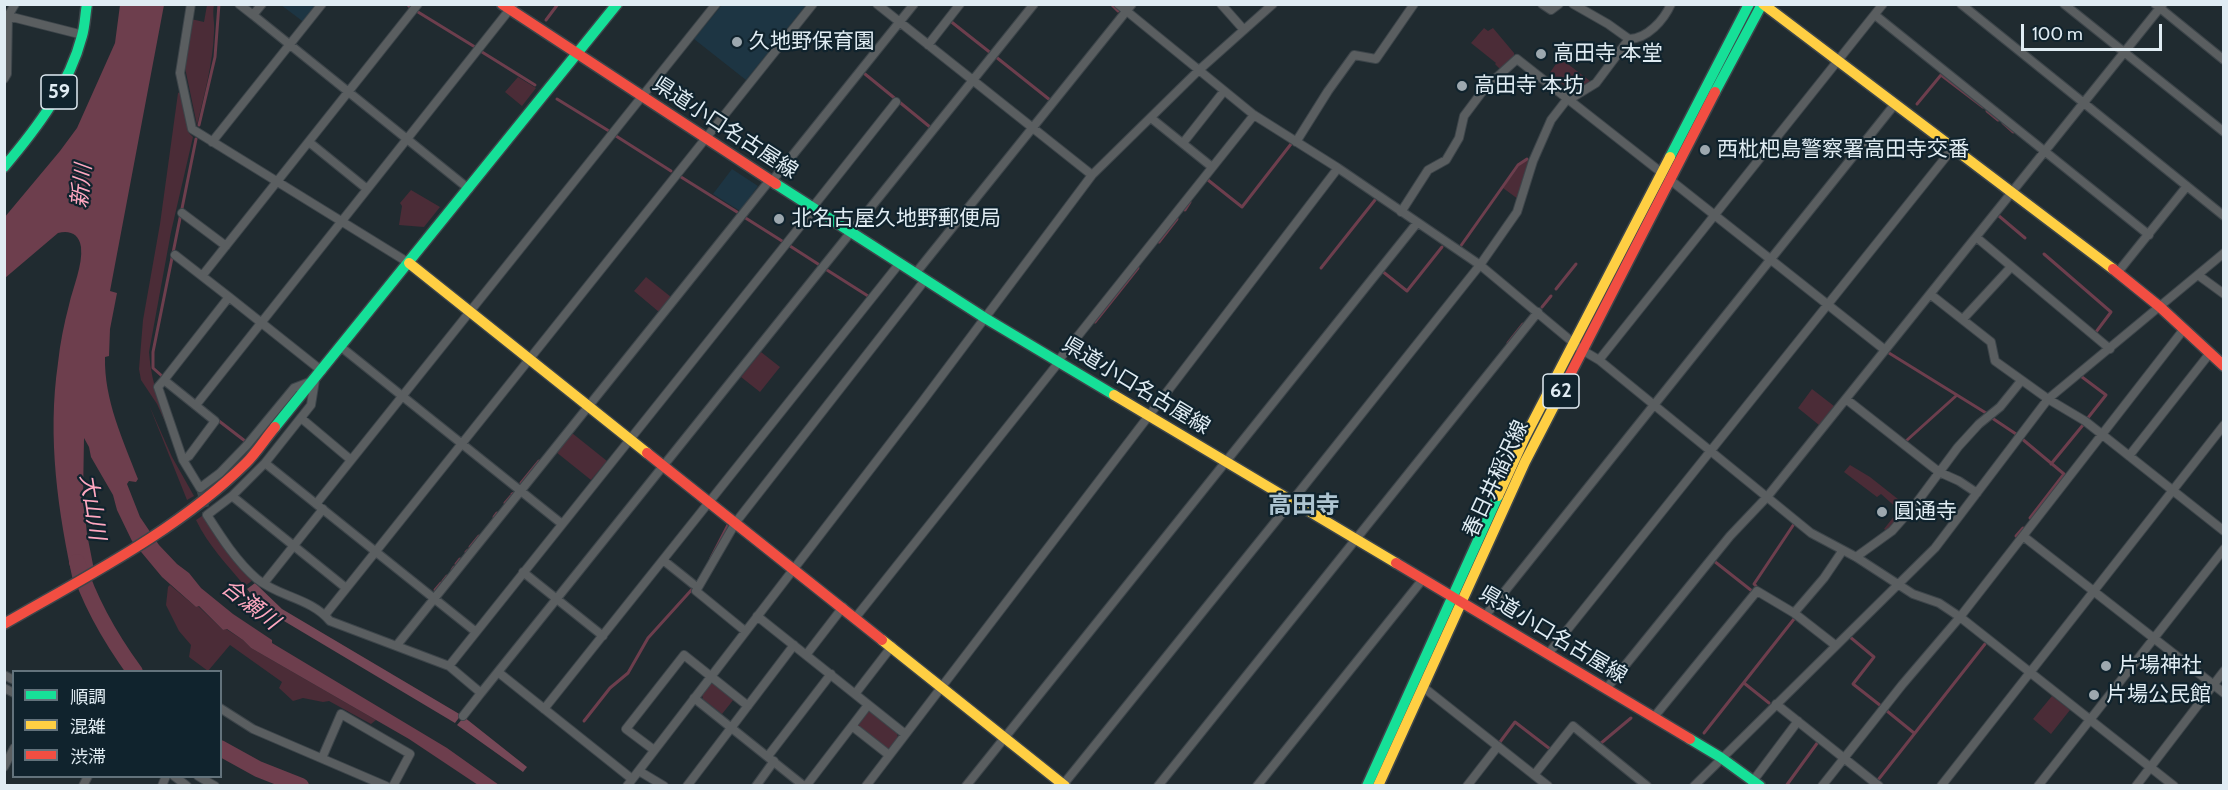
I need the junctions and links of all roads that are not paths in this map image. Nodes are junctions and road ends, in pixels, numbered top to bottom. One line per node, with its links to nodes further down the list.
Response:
1 (15, 4): 34 (street)
2 (191, 4): 61 (street)
3 (239, 4): 32 (street)
4 (262, 4): 32 (street)
5 (322, 4): 39 (street)
6 (418, 4): 49 (street)
7 (617, 4): 42 (main road)
8 (716, 4): 50 (street)
9 (813, 4): 60 (street)
10 (877, 4): 35 (street)
11 (914, 4): 35 (street)
12 (960, 4): 40 (street)
13 (1034, 4): 47 (street)
14 (1118, 4): 30 (street)
15 (1221, 4): 36 (street)
16 (1273, 4): 36 (street)
17 (1414, 4): 63 (street)
18 (1542, 4): 19 (street)
19 (1559, 4)
20 (1573, 4): 38 (street)
21 (1671, 4): 38 (street)
22 (1749, 4): 71 (main road, 春日井稲沢線 / 62)
23 (1763, 4): 31 (main road); 71 (main road, 春日井稲沢線 / 62)
24 (1883, 4): 33 (street)
25 (1961, 4): 53 (street)
26 (2064, 4): 41 (street)
27 (86, 6): 37 (main road, 59)
28 (509, 6): 42 (main road, 県道小口名古屋線); 59 (street)
29 (2159, 6): 41 (street); 43 (street)
30 (1129, 8): 45 (street); 57 (street)
31 (1778, 9): 44 (main road)
32 (253, 15): 39 (street)
33 (1875, 15): 44 (street); 66 (street)
34 (6, 16): 37 (street); 46 (street)
35 (899, 22): 40 (street); 72 (street)
36 (1244, 30): 45 (street)
37 (83, 35): 67 (main road, 59)
38 (1629, 39): 51 (street)
39 (289, 45): 49 (street); 61 (street)
40 (928, 45): 47 (street)
41 (2124, 53): 53 (street); 58 (street)
42 (577, 55): 50 (main road, 県道小口名古屋線); 76 (main road)
43 (2223, 60)
44 (1839, 61): 54 (main road); 81 (street)
45 (1199, 70): 48 (street); 56 (street)
46 (4, 79)
47 (973, 81): 57 (street); 85 (street)
48 (1224, 91): 55 (street); 64 (street)
49 (349, 92): 59 (street); 62 (street)
50 (643, 97): 60 (main road, 県道小口名古屋線); 106 (street)
51 (1569, 99): 71 (street); 79 (street); 94 (street)
52 (896, 102): 78 (street)
53 (2084, 103): 66 (street); 74 (street)
54 (1894, 104): 65 (main road); 91 (street)
55 (1254, 115): 63 (street); 68 (street)
56 (1151, 118): 64 (street); 70 (street)
57 (1032, 128): 70 (street); 97 (street)
58 (2223, 132)
59 (407, 139): 75 (street); 76 (street)
60 (706, 139): 72 (main road, 県道小口名古屋線); 117 (street)
61 (212, 142): 73 (street)
62 (309, 142): 73 (street); 75 (street)
63 (1296, 142): 69 (street)
64 (1183, 143): 68 (street)
65 (1953, 148): 77 (main road); 104 (street)
66 (2045, 152): 77 (street); 86 (street)
67 (4, 167)
68 (1212, 167): 119 (street)
69 (1338, 168): 79 (street); 130 (street)
70 (1092, 176): 108 (street)
71 (1665, 176): 81 (street); 112 (main road, 春日井稲沢線 / 62)
72 (771, 180): 78 (main road, 県道小口名古屋線); 128 (street)
73 (277, 182): 83 (street); 88 (street)
74 (2187, 186): 82 (street); 86 (street)
75 (367, 189): 83 (street)
76 (469, 189): 92 (main road)
77 (2012, 193): 87 (street); 96 (main road)
78 (813, 208): 85 (main road, 県道小口名古屋線); 134 (street)
79 (1401, 212): 84 (street)
80 (183, 213): 88 (street)
81 (1715, 216): 91 (street); 118 (street)
82 (2223, 216)
83 (342, 221): 92 (street); 110 (street)
84 (1417, 224): 94 (street); 140 (street)
85 (851, 233): 93 (main road, 県道小口名古屋線); 142 (street)
86 (2149, 235): 96 (street)
87 (1976, 237): 95 (street); 101 (street)
88 (226, 246): 99 (street)
89 (2223, 253): 98 (street)
90 (175, 255): 99 (street)
91 (1770, 259): 104 (street); 129 (street)
92 (410, 262): 106 (main road); 113 (main road)
93 (899, 264): 97 (main road, 県道小口名古屋線); 149 (street)
94 (1480, 265): 107 (street); 150 (street)
95 (2011, 267): 109 (street); 114 (street)
96 (2118, 272): 105 (main road)
97 (915, 274): 100 (main road, 県道小口名古屋線)
98 (2199, 275): 102 (street); 105 (street)
99 (202, 276): 103 (street)
100 (925, 280): 108 (main road, 県道小口名古屋線); 152 (street)
101 (1930, 294): 109 (street); 115 (street)
102 (2223, 294)
103 (229, 297): 110 (street); 122 (street)
104 (1828, 305): 115 (street); 136 (street)
105 (2160, 307): 111 (main road); 114 (street)
106 (471, 311): 117 (main road); 124 (street)
107 (1538, 312): 112 (street); 156 (street)
108 (985, 318): 119 (main road, 県道小口名古屋線); 163 (street)
109 (1963, 320): 123 (street)
110 (261, 323): 121 (street); 127 (street)
111 (2184, 329): 116 (main road); 133 (street)
112 (1578, 346): 118 (street); 173 (main road, 春日井稲沢線 / 62)
113 (342, 347): 121 (main road); 124 (street)
114 (2110, 349): 126 (street)
115 (1885, 350): 125 (street)
116 (2210, 353): 120 (main road); 137 (street)
117 (530, 358): 128 (main road); 135 (street)
118 (1599, 360): 129 (street)
119 (1059, 362): 130 (main road, 県道小口名古屋線); 179 (street)
120 (2223, 366)
121 (318, 376): 131 (street); 138 (street); 181 (main road)
122 (164, 380): 127 (street); 138 (street)
123 (2021, 381): 126 (street); 143 (street)
124 (403, 396): 135 (street); 139 (street)
125 (1846, 399): 143 (street); 148 (street)
126 (2048, 399): 133 (street); 146 (street)
127 (196, 405): 138 (street)
128 (589, 405): 134 (main road); 145 (street)
129 (1654, 405): 136 (street); 178 (street)
130 (1149, 416): 140 (main road, 県道小口名古屋線); 199 (street)
131 (301, 418): 139 (street); 141 (street)
132 (2223, 425): 144 (street)
133 (2101, 434): 137 (street); 155 (street)
134 (631, 438): 142 (main road); 153 (street)
135 (461, 444): 145 (street); 160 (street)
136 (1711, 451): 148 (street); 190 (street)
137 (2129, 456): 144 (street)
138 (183, 460)
139 (351, 460): 151 (street)
140 (1226, 462): 150 (main road, 県道小口名古屋線); 218 (street)
141 (266, 463): 147 (street); 151 (street)
142 (664, 465): 149 (main road); 172 (street)
143 (1939, 472): 146 (street); 161 (street)
144 (2172, 490): 154 (street); 170 (street)
145 (520, 491): 153 (street); 171 (street)
146 (1977, 493): 168 (street)
147 (232, 496): 157 (street); 166 (street)
148 (1767, 497): 159 (street); 201 (street)
149 (710, 501): 152 (main road); 162 (street)
150 (1293, 501): 156 (main road, 県道小口名古屋線); 235 (street)
151 (319, 506): 157 (street); 160 (street)
152 (736, 522): 163 (main road); 182 (street)
153 (562, 524): 164 (street)
154 (2223, 531)
155 (2023, 536): 170 (street); 180 (street)
156 (1357, 540): 165 (main road, 県道小口名古屋線); 245 (street)
157 (294, 545): 166 (street); 169 (street)
158 (2223, 549): 185 (street)
159 (1843, 550): 161 (street); 175 (street)
160 (375, 551): 169 (street); 171 (street)
161 (1856, 557): 168 (street)
162 (663, 560): 167 (street); 184 (street)
163 (794, 568): 174 (main road); 177 (street)
164 (524, 572): 172 (street); 183 (street)
165 (1423, 579): 173 (main road, 県道小口名古屋線); 246 (street)
166 (264, 583): 176 (street)
167 (693, 584)
168 (1899, 584): 180 (street); 188 (street)
169 (346, 588): 176 (street)
170 (2093, 591): 185 (street); 195 (street)
171 (434, 599): 183 (street); 186 (street)
172 (557, 599): 184 (street); 194 (street)
173 (1456, 599): 178 (main road, 県道小口名古屋線); 200 (main road, 春日井稲沢線 / 62); 247 (main road, 春日井稲沢線 / 62)
174 (843, 607): 179 (main road); 191 (street)
175 (1794, 614): 188 (street); 212 (street)
176 (325, 615): 186 (street)
177 (757, 616): 182 (street); 187 (street)
178 (1485, 616): 190 (main road, 県道小口名古屋線)
179 (856, 617): 189 (main road)
180 (1960, 617): 195 (street); 225 (street)
181 (4, 624)
182 (745, 631): 197 (street)
183 (476, 632): 192 (street)
184 (603, 636): 210 (street)
185 (2154, 638): 198 (street); 213 (street)
186 (397, 645): 192 (street)
187 (794, 645): 191 (street); 208 (street)
188 (1835, 645): 206 (street)
189 (892, 646): 199 (main road); 204 (street)
190 (1548, 654): 201 (main road, 県道小口名古屋線)
191 (806, 655): 196 (street)
192 (448, 666): 202 (street)
193 (2223, 671): 198 (street)
194 (498, 672): 202 (street); 210 (street)
195 (2029, 672): 213 (street); 255 (street)
196 (831, 674): 204 (street); 226 (street)
197 (710, 676): 205 (street); 208 (street); 220 (street)
198 (2213, 685): 203 (street); 228 (street)
199 (942, 686): 217 (street); 218 (main road)
200 (1423, 687): 219 (street); 248 (main road, 春日井稲沢線 / 62)
201 (1606, 689): 212 (main road, 県道小口名古屋線)
202 (481, 693): 211 (street)
203 (2223, 693)
204 (855, 694): 207 (street)
205 (694, 698): 216 (street); 220 (street)
206 (1776, 704): 214 (street); 223 (street)
207 (868, 705): 215 (street); 217 (street)
208 (748, 706): 216 (street)
209 (222, 709): 224 (street)
210 (544, 709): 232 (street)
211 (463, 716)
212 (1654, 717): 223 (main road, 県道小口名古屋線)
213 (2090, 720): 228 (street); 234 (street)
214 (1798, 721): 225 (street); 233 (street)
215 (852, 726): 222 (street); 242 (street)
216 (731, 727): 226 (street); 240 (street)
217 (905, 734): 222 (street)
218 (1004, 736): 235 (main road); 244 (street)
219 (1498, 746): 230 (street); 249 (street)
220 (654, 750): 229 (street)
221 (12, 752): 227 (street)
222 (889, 755): 243 (street)
223 (1720, 757): 233 (main road, 県道小口名古屋線); 252 (street)
224 (322, 758): 237 (street); 238 (street)
225 (1844, 758): 253 (street); 254 (street)
226 (771, 759): 241 (street); 242 (street)
227 (4, 767)
228 (2150, 768): 256 (street); 257 (street)
229 (639, 771): 232 (street); 239 (street)
230 (1534, 775): 250 (street); 251 (street)
231 (200, 778): 236 (street)
232 (630, 782)
233 (1757, 783)
234 (2043, 784)
235 (1063, 785)
236 (215, 786)
237 (386, 786)
238 (393, 786)
239 (664, 786)
240 (687, 786)
241 (756, 786)
242 (805, 786)
243 (866, 786)
244 (966, 786)
245 (1158, 786)
246 (1257, 786)
247 (1367, 786)
248 (1378, 786)
249 (1467, 786)
250 (1548, 786)
251 (1647, 786)
252 (1694, 786)
253 (1822, 786)
254 (1879, 786)
255 (1941, 786)
256 (2136, 786)
257 (2174, 786)

